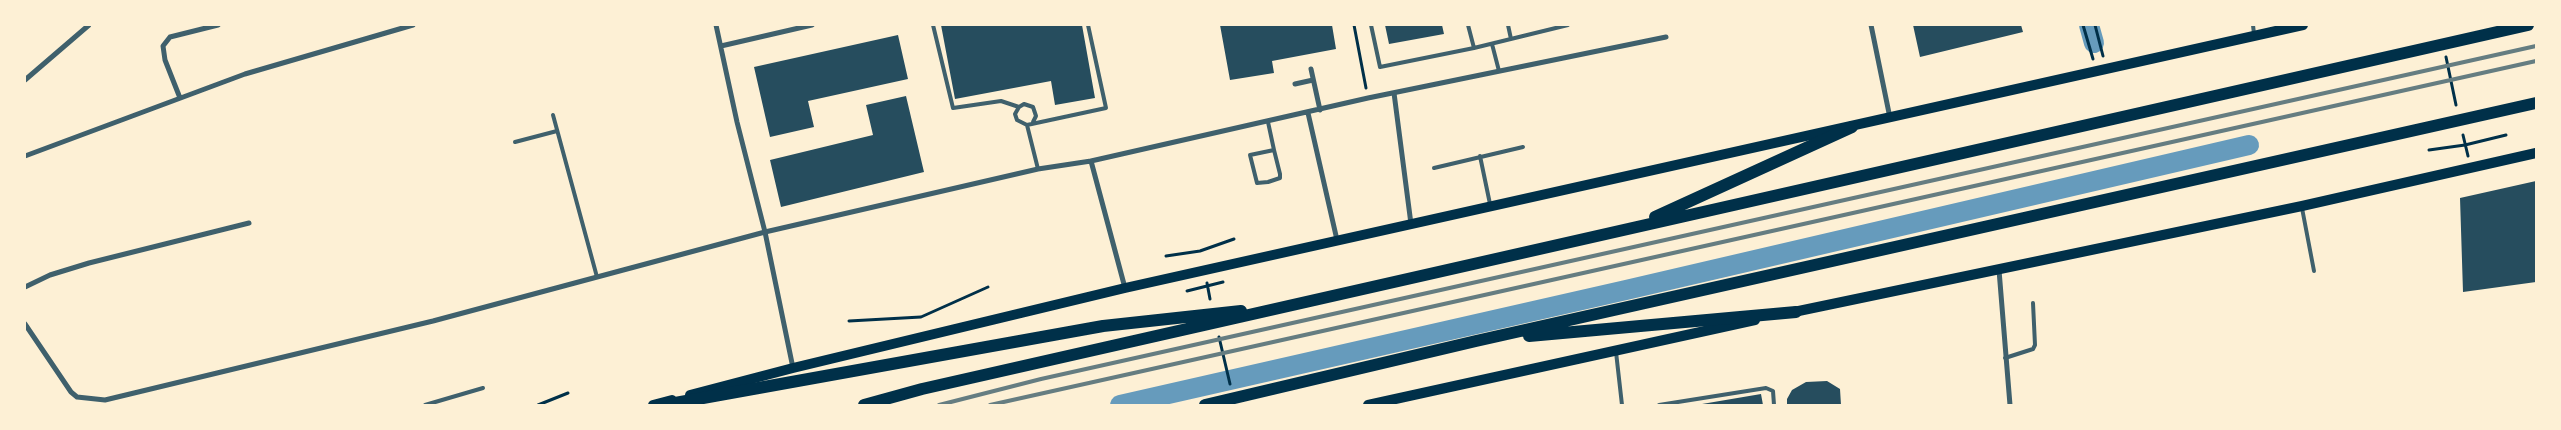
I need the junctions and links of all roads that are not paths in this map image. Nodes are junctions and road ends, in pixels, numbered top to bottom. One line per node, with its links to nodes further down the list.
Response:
1 (89, 25): 24 (street)
2 (218, 25): 28 (street)
3 (413, 25): 28 (street)
4 (716, 25): 20 (street)
5 (812, 25): 20 (street)
6 (933, 25): 30 (lane)
7 (1088, 25): 35 (lane)
8 (1371, 25): 21 (lane)
9 (1468, 25): 21 (lane)
10 (1508, 25): 18 (lane)
11 (1568, 25): 18 (lane)
12 (1871, 25): 34 (street)
13 (2253, 25): 16 (lane)
14 (2303, 25): 16 (main road)
15 (2528, 25): 53 (main road)
16 (2254, 36): 34 (main road)
17 (1666, 37): 23 (street)
18 (1511, 39): 19 (lane)
19 (1492, 44): 21 (lane); 23 (lane)
20 (721, 46): 54 (street)
21 (1474, 48)
22 (1311, 69): 25 (street)
23 (1499, 71): 27 (street)
24 (25, 80)
25 (1313, 80): 26 (street); 31 (street)
26 (1295, 84)
27 (1394, 93): 31 (street); 52 (street)
28 (180, 98): 44 (street)
29 (2536, 103): 65 (main road)
30 (1018, 107): 35 (lane); 37 (lane)
31 (1320, 110): 32 (street)
32 (1308, 113): 36 (street); 55 (street)
33 (553, 116): 39 (lane)
34 (1890, 118): 38 (main road)
35 (1033, 122): 37 (lane)
36 (1268, 122): 42 (lane); 46 (street)
37 (1027, 125): 48 (lane)
38 (1852, 127): 50 (main road); 53 (main road)
39 (557, 131): 40 (lane); 58 (lane)
40 (515, 142)
41 (1523, 147): 45 (lane)
42 (1274, 150): 42 (lane)
43 (2536, 153): 49 (main road)
44 (25, 156)
45 (1480, 156): 47 (lane); 50 (lane)
46 (1091, 161): 48 (street); 60 (street)
47 (1434, 168)
48 (1038, 169): 54 (street)
49 (2302, 206): 56 (main road); 57 (lane)
50 (1490, 207): 52 (main road)
51 (249, 223): 59 (street)
52 (1411, 224): 55 (main road)
53 (1633, 227): 62 (main road)
54 (765, 232): 58 (street); 68 (street)
55 (1338, 240): 60 (main road)
56 (1999, 269): 63 (main road); 67 (street)
57 (2314, 271)
58 (596, 277): 64 (street)
59 (25, 287)
60 (1126, 288): 68 (main road)
61 (2033, 303): 67 (lane)
62 (1288, 306): 72 (main road); 73 (main road)
63 (1796, 312): 65 (main road); 66 (main road)
64 (25, 324)
65 (1476, 341): 74 (main road)
66 (1616, 350): 75 (main road); 76 (lane)
67 (2005, 358): 79 (street)
68 (793, 368): 71 (main road)
69 (483, 388): 70 (lane)
70 (425, 405)
71 (653, 405)
72 (664, 405)
73 (864, 405)
74 (1206, 405)
75 (1368, 405)
76 (1622, 405)
77 (1659, 405): 78 (lane)
78 (1774, 405)
79 (2010, 405)

